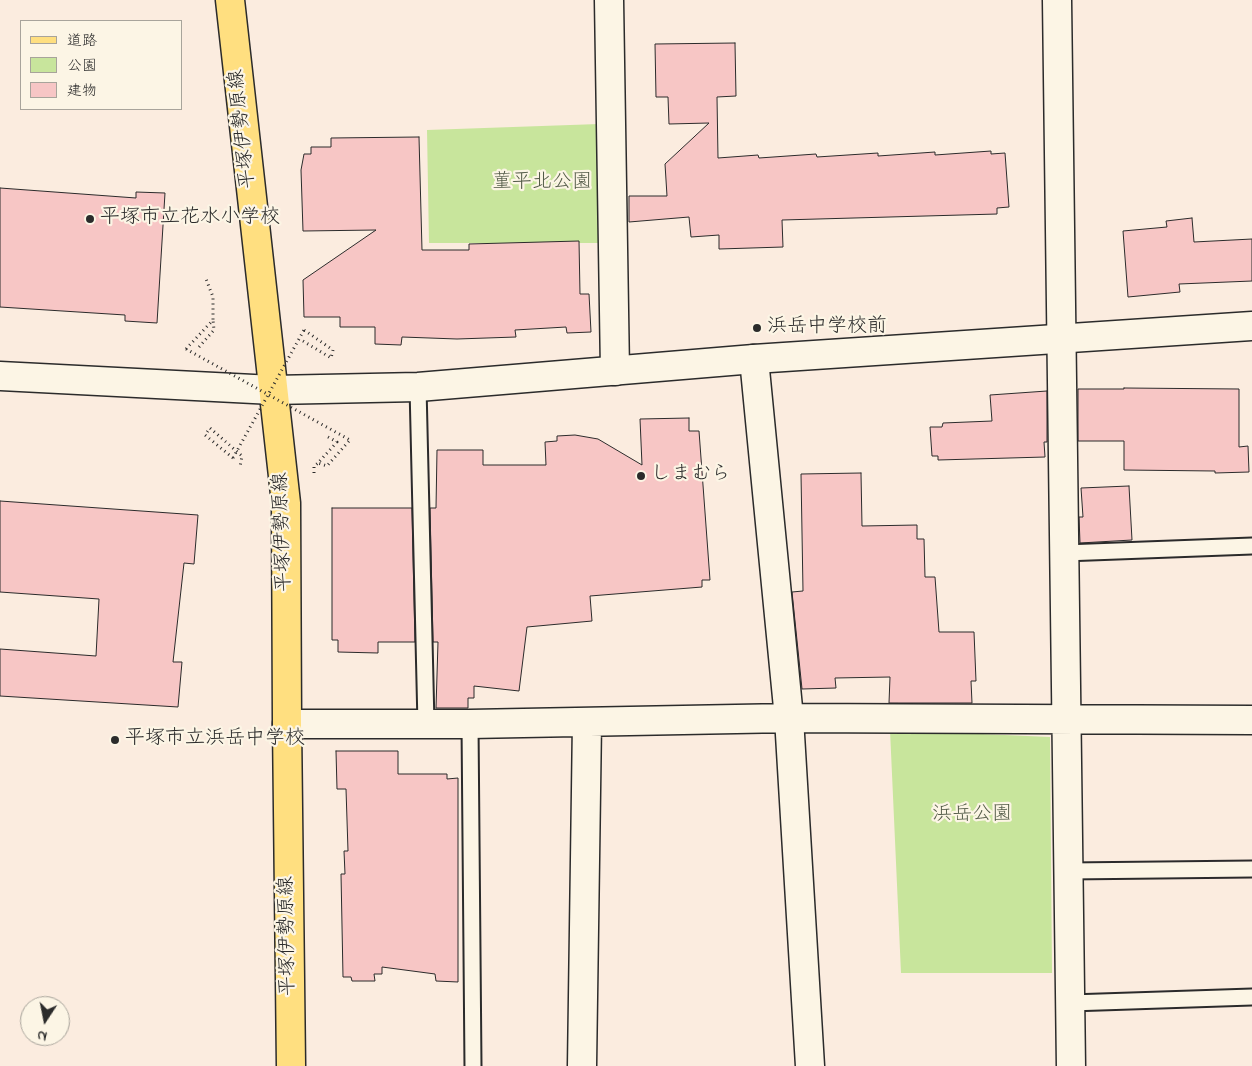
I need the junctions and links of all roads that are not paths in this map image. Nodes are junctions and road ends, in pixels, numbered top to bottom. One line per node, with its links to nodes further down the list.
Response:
1 (230, 0): 10 (main road, 平塚伊勢原線)
2 (609, 0): 7 (street)
3 (1057, 0): 5 (street)
4 (1252, 326): 5 (street)
5 (1062, 338): 6 (street); 12 (street)
6 (754, 359): 7 (street); 13 (street)
7 (615, 371): 9 (street)
8 (0, 376): 10 (street)
9 (418, 387): 10 (street); 18 (lane)
10 (271, 393): 17 (main road, 平塚伊勢原線)
11 (1252, 546): 12 (lane)
12 (1064, 553): 14 (street)
13 (789, 718): 14 (street); 16 (street); 27 (street)
14 (1066, 718): 15 (street); 21 (street)
15 (1252, 720)
16 (587, 722): 19 (street); 26 (street)
17 (286, 724): 18 (street); 24 (main road, 平塚伊勢原線)
18 (426, 724): 19 (street)
19 (470, 724): 25 (lane)
20 (1252, 869): 21 (lane)
21 (1068, 871): 23 (street)
22 (1252, 997): 23 (lane)
23 (1070, 1003): 28 (street)
24 (291, 1066)
25 (473, 1066)
26 (582, 1066)
27 (810, 1066)
28 (1071, 1066)

